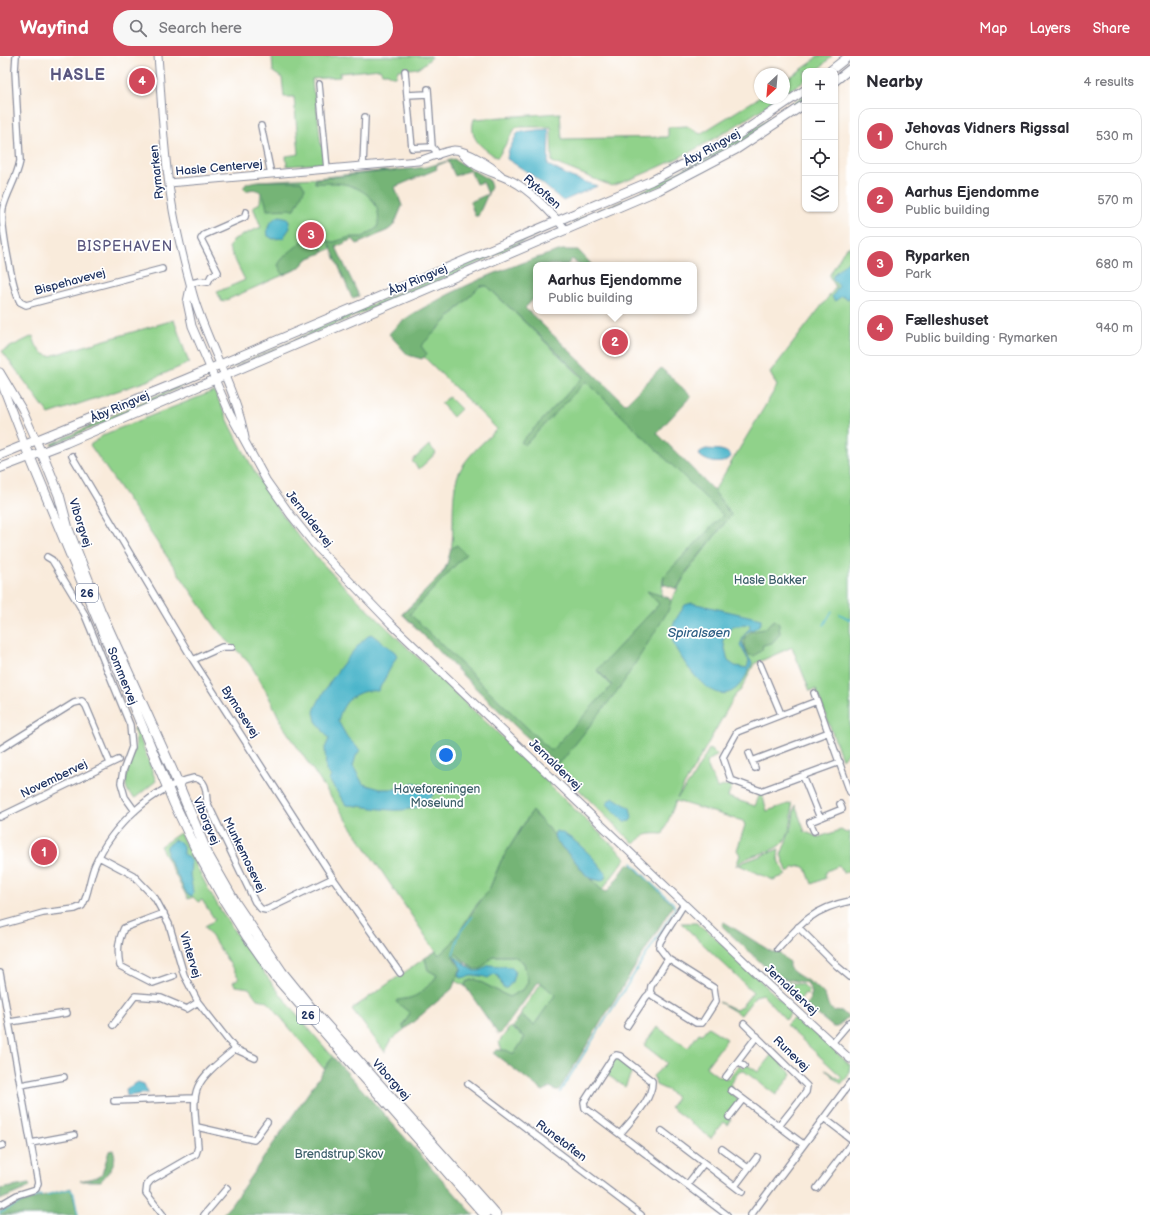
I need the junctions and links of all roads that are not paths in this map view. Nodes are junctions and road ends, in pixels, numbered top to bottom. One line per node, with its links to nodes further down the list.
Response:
1 (16, 56): 24 (street, Bispehavevej)
2 (158, 56): 20 (street, Rymarken)
3 (849, 56): 4 (main road)
4 (834, 68)
5 (850, 69): 7 (main road)
6 (405, 71): 10 (street)
7 (838, 79)
8 (319, 84): 18 (street)
9 (802, 92): 22 (main road, Åby Ringvej)
10 (407, 95): 14 (street); 14 (street)
11 (802, 106): 23 (main road, Åby Ringvej)
12 (365, 117): 17 (street)
13 (261, 126): 19 (street, Hasle Centervej)
14 (432, 147): 16 (street)
15 (460, 151): 16 (street, Hasle Centervej); 22 (street, Rytoften)
16 (437, 156): 17 (street, Hasle Centervej)
17 (363, 166): 18 (street, Hasle Centervej)
18 (327, 169): 19 (street, Hasle Centervej)
19 (271, 174): 20 (street, Hasle Centervej)
20 (169, 183): 25 (street, Rymarken)
21 (246, 212): 25 (street)
22 (559, 221): 23 (street, Rytoften); 26 (main road, Åby Ringvej)
23 (566, 230): 29 (main road, Åby Ringvej)
24 (162, 269)
25 (191, 283): 26 (street, Rymarken); 27 (street, Rymarken)
26 (219, 366): 27 (main road, Åby Ringvej); 29 (street, Jernaldervej)
27 (210, 370): 31 (street, Jernaldervej); 32 (main road, Åby Ringvej)
28 (0, 372): 32 (street, Viborgvej)
29 (224, 376): 31 (main road, Åby Ringvej); 33 (street, Jernaldervej)
30 (0, 380): 34 (street, Viborgvej)
31 (214, 380): 33 (street, Jernaldervej); 35 (main road, Åby Ringvej)
32 (37, 440): 34 (main road, Åby Ringvej); 35 (street, Viborgvej)
33 (245, 440): 67 (street, Jernaldervej)
34 (25, 445): 36 (main road, Åby Ringvej); 38 (main road, Viborgvej / 26)
35 (42, 453): 38 (main road, Åby Ringvej); 56 (main road, Viborgvej / 26)
36 (0, 455)
37 (72, 456): 42 (street, Bymosevej)
38 (30, 458): 39 (main road, Åby Ringvej); 57 (main road, Viborgvej / 26)
39 (0, 468)
40 (47, 557): 60 (street, Sommervej)
41 (232, 647): 42 (street)
42 (194, 660): 65 (street, Bymosevej)
43 (760, 664): 46 (street)
44 (814, 693): 45 (street)
45 (817, 701): 46 (street); 47 (street)
46 (781, 714): 55 (street)
47 (829, 732): 51 (street); 52 (street)
48 (0, 749): 53 (street)
49 (749, 753): 51 (street)
50 (118, 760): 53 (street, Novembervej)
51 (752, 761): 54 (street)
52 (840, 762): 55 (street); 58 (street)
53 (110, 763): 61 (street, Novembervej)
54 (755, 768)
55 (803, 776): 62 (street)
56 (178, 784): 57 (street); 65 (street, Munkemosevej); 126 (main road, Viborgvej / 26)
57 (168, 789): 60 (street); 125 (main road, Viborgvej / 26)
58 (850, 792)
59 (840, 804): 62 (street)
60 (135, 811): 64 (street)
61 (0, 817)
62 (820, 818): 63 (street)
63 (814, 831)
64 (99, 857): 68 (street, Vintervej); 69 (street)
65 (333, 878): 74 (street, Bymosevej)
66 (850, 902): 70 (street)
67 (684, 904): 72 (street); 86 (street, Jernaldervej)
68 (164, 912): 75 (street, Vintervej); 78 (street, Vintervej)
69 (0, 924)
70 (798, 927): 71 (street); 76 (street)
71 (778, 949)
72 (668, 959): 77 (street); 77 (street)
73 (0, 973): 80 (street)
74 (400, 973)
75 (173, 976)
76 (850, 977)
77 (650, 993): 84 (street)
78 (198, 1002): 83 (street); 87 (street, Vintervej)
79 (67, 1013): 80 (street)
80 (10, 1022): 96 (street)
81 (850, 1022): 86 (street)
82 (744, 1024): 85 (street, Runevej)
83 (112, 1025)
84 (627, 1026)
85 (757, 1036): 90 (street, Runevej); 104 (street, Runevej)
86 (832, 1042): 89 (street, Jernaldervej)
87 (235, 1049): 88 (street, Vintervej); 98 (street)
88 (255, 1058)
89 (850, 1059)
90 (738, 1062): 91 (street); 93 (street, Runevej)
91 (744, 1066)
92 (64, 1077): 96 (street)
93 (726, 1077)
94 (850, 1083): 102 (street)
95 (468, 1084): 127 (street, Runetoften)
96 (21, 1085): 110 (street)
97 (731, 1090): 99 (street)
98 (194, 1098): 100 (street); 105 (street)
99 (743, 1099): 101 (street); 104 (street)
100 (114, 1101)
101 (730, 1117)
102 (824, 1118): 109 (street); 111 (street)
103 (268, 1122): 105 (street)
104 (780, 1126): 111 (street)
105 (197, 1128): 123 (street)
106 (662, 1131): 115 (street)
107 (620, 1134): 107 (street); 117 (street)
108 (74, 1135): 110 (street)
109 (850, 1138)
110 (31, 1143): 122 (street)
111 (804, 1144): 129 (street)
112 (850, 1145): 120 (street)
113 (722, 1149): 116 (street)
114 (757, 1157): 116 (street)
115 (704, 1163): 117 (street); 118 (street)
116 (748, 1168): 118 (street)
117 (687, 1185): 128 (street)
118 (735, 1186): 121 (street)
119 (227, 1188): 124 (street)
120 (817, 1188)
121 (742, 1192)
122 (0, 1205)
123 (163, 1215)
124 (204, 1215)
125 (485, 1215)
126 (496, 1215)
127 (641, 1215)
128 (727, 1215)
129 (751, 1215)

